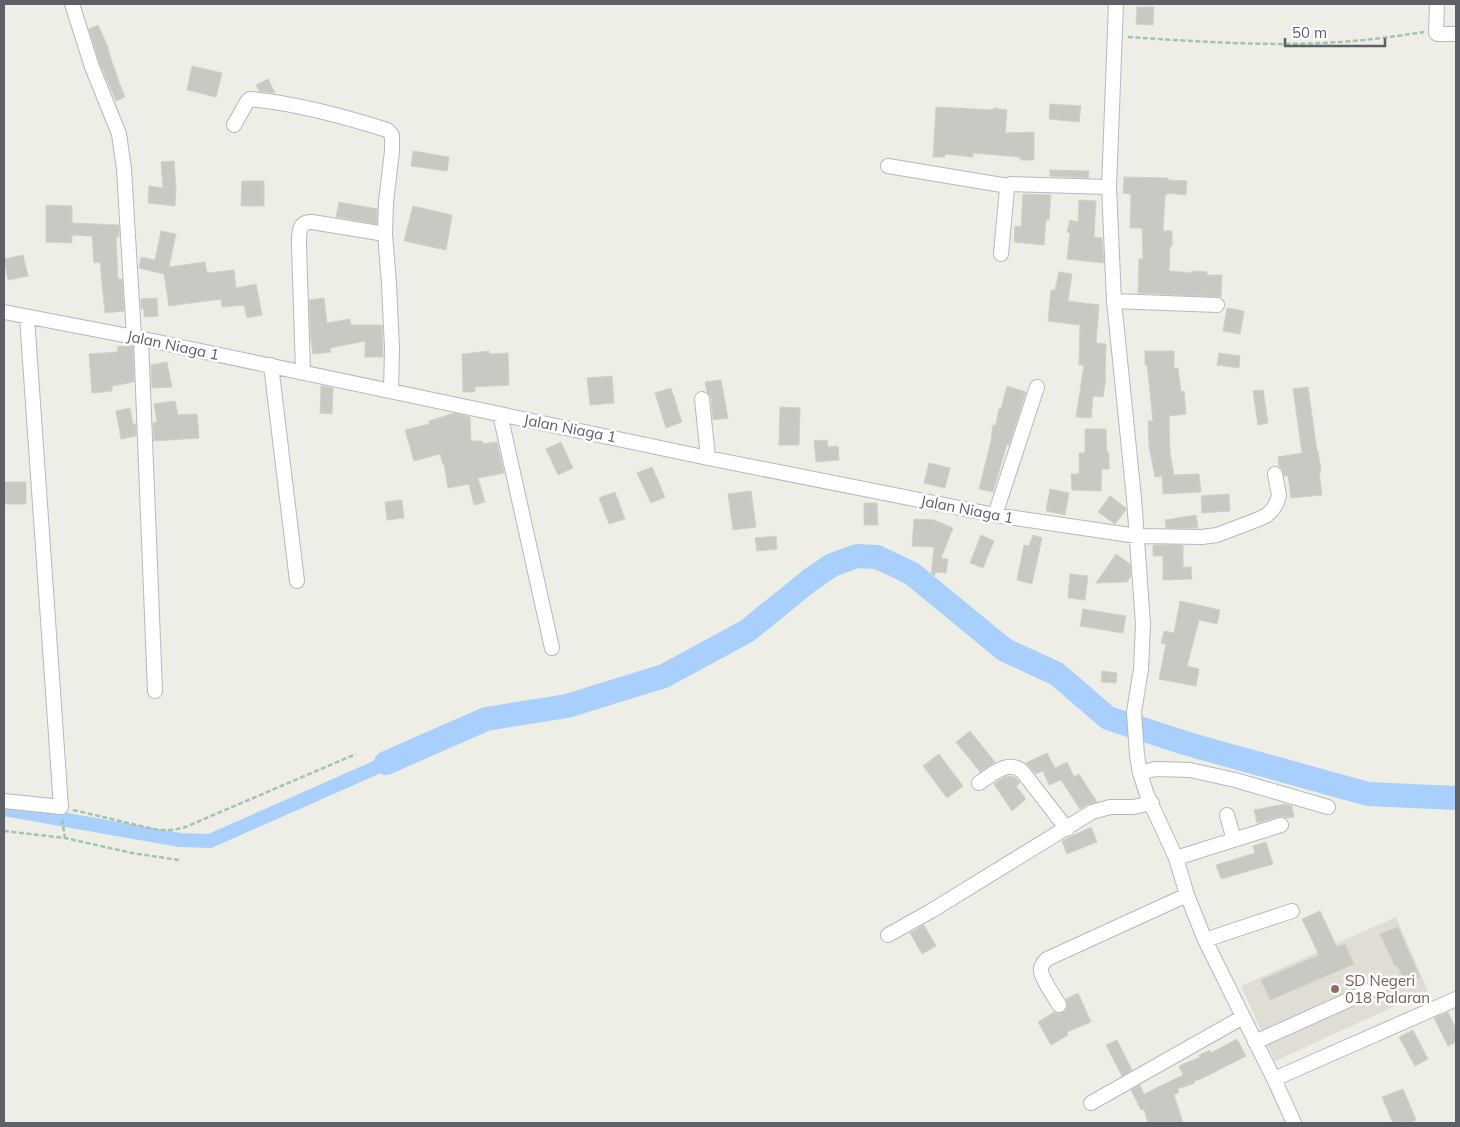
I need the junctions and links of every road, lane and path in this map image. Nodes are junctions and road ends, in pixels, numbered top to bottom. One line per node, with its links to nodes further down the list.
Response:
1 (72, 4): 17 (street)
2 (1116, 4): 6 (street)
3 (1438, 4): 4 (street)
4 (1435, 30): 5 (street); 6 (path)
5 (1456, 34)
6 (1114, 36): 10 (street)
7 (234, 125): 11 (street)
8 (888, 166): 9 (street)
9 (1008, 186): 10 (street); 12 (street)
10 (1109, 187): 13 (street)
11 (384, 234): 19 (street); 21 (street)
12 (1001, 254)
13 (1114, 301): 14 (street); 27 (street)
14 (1217, 305)
15 (4, 312): 16 (street, Jalan Niaga 1)
16 (27, 317): 17 (street, Jalan Niaga 1); 36 (street)
17 (138, 338): 18 (street, Jalan Niaga 1); 30 (street)
18 (272, 365): 19 (street, Jalan Niaga 1); 28 (street)
19 (303, 372): 21 (street, Jalan Niaga 1)
20 (1038, 387): 26 (street)
21 (391, 392): 23 (street, Jalan Niaga 1)
22 (702, 399): 24 (street)
23 (500, 414): 24 (street, Jalan Niaga 1); 29 (street)
24 (708, 458): 26 (street, Jalan Niaga 1)
25 (1275, 474): 27 (street, Jalan Niaga 1)
26 (995, 515): 27 (street, Jalan Niaga 1)
27 (1137, 536): 32 (street)
28 (297, 581)
29 (552, 648)
30 (155, 692)
31 (356, 754): 36 (path)
32 (1140, 773): 35 (street); 37 (street)
33 (979, 783): 40 (street)
34 (4, 801): 36 (street)
35 (1152, 803): 40 (street); 45 (street)
36 (61, 807)
37 (1328, 808)
38 (1227, 815): 44 (street)
39 (1281, 825): 44 (street)
40 (1067, 829): 49 (street)
41 (4, 831): 43 (path)
42 (64, 832): 43 (path)
43 (65, 838): 46 (path)
44 (1234, 840): 45 (street)
45 (1176, 858): 47 (street)
46 (179, 860)
47 (1186, 895): 50 (street); 53 (street)
48 (1292, 911): 50 (street)
49 (888, 935)
50 (1205, 940): 54 (street)
51 (1382, 985): 55 (street)
52 (1456, 999): 56 (street)
53 (1059, 1005)
54 (1243, 1017): 55 (street); 57 (street)
55 (1255, 1042): 56 (street)
56 (1274, 1079): 58 (street)
57 (1091, 1103)
58 (1294, 1123)

